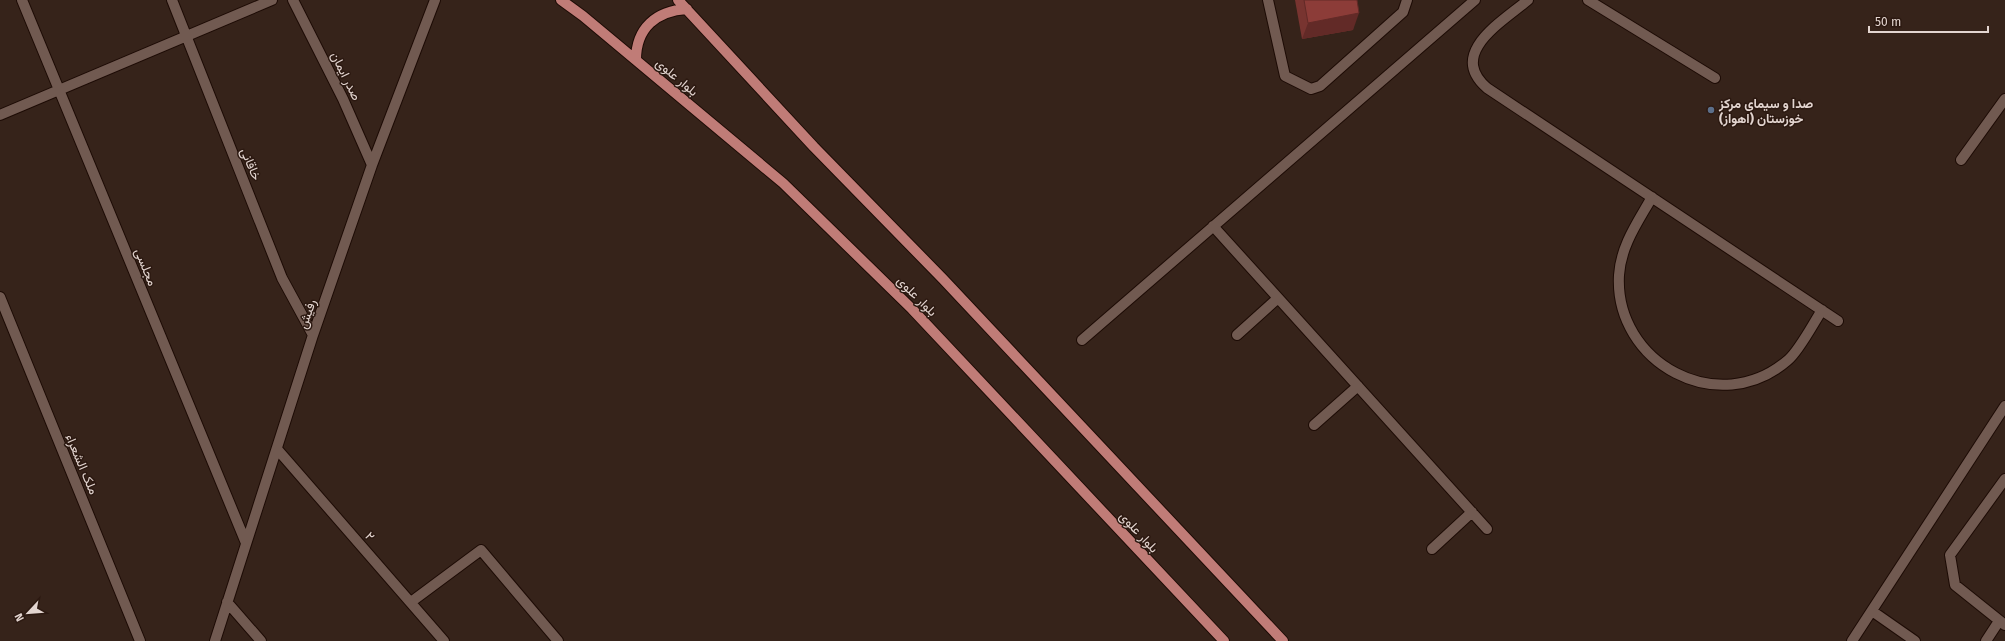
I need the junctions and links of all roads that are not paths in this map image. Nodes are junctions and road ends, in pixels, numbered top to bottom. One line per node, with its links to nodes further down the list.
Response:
1 (22, 0): 17 (street, مجلسی)
2 (172, 0): 14 (street, خاقانی)
3 (272, 0): 14 (street)
4 (293, 0): 21 (street, صدر ایمان)
5 (435, 0): 21 (street, رفیش)
6 (562, 0): 15 (main road, بلوار علوی)
7 (678, 0): 13 (main road)
8 (1268, 0): 9 (street)
9 (1407, 0)
10 (1475, 0): 23 (street)
11 (1528, 0): 22 (street)
12 (1588, 0): 16 (street)
13 (687, 9): 15 (main road); 52 (main road)
14 (187, 36): 17 (street); 28 (street, خاقانی)
15 (636, 60): 51 (main road, بلوار علوی)
16 (1715, 78)
17 (59, 90): 19 (street); 38 (street, مجلسی)
18 (2005, 99): 20 (street)
19 (0, 115)
20 (1961, 160)
21 (372, 165): 28 (street, رفیش)
22 (1652, 198): 26 (street); 26 (street)
23 (1214, 226): 25 (street); 30 (street)
24 (0, 297): 45 (street, ملک الشعراء)
25 (1278, 298): 29 (street); 31 (street)
26 (1822, 310): 27 (street)
27 (1838, 321)
28 (313, 335): 34 (street, رفیش)
29 (1237, 335)
30 (1082, 340)
31 (1358, 386): 33 (street); 36 (street)
32 (2005, 406): 42 (street)
33 (1314, 425)
34 (277, 448): 38 (street, رفیش); 41 (street, ۲)
35 (2005, 479): 43 (street)
36 (1472, 512): 37 (street); 39 (street)
37 (1487, 529)
38 (246, 543): 40 (street, رفیش)
39 (1432, 549)
40 (227, 602): 44 (street, رفیش); 48 (street)
41 (411, 602): 49 (street, ۲); 50 (street)
42 (1872, 611): 53 (street); 54 (street)
43 (2002, 623): 55 (street)
44 (219, 628): 46 (street); 47 (street, رفیش)
45 (141, 639)
46 (206, 641)
47 (215, 641)
48 (261, 641)
49 (444, 641)
50 (558, 641)
51 (1224, 641)
52 (1283, 641)
53 (1852, 641)
54 (1915, 641)
55 (1986, 641)

